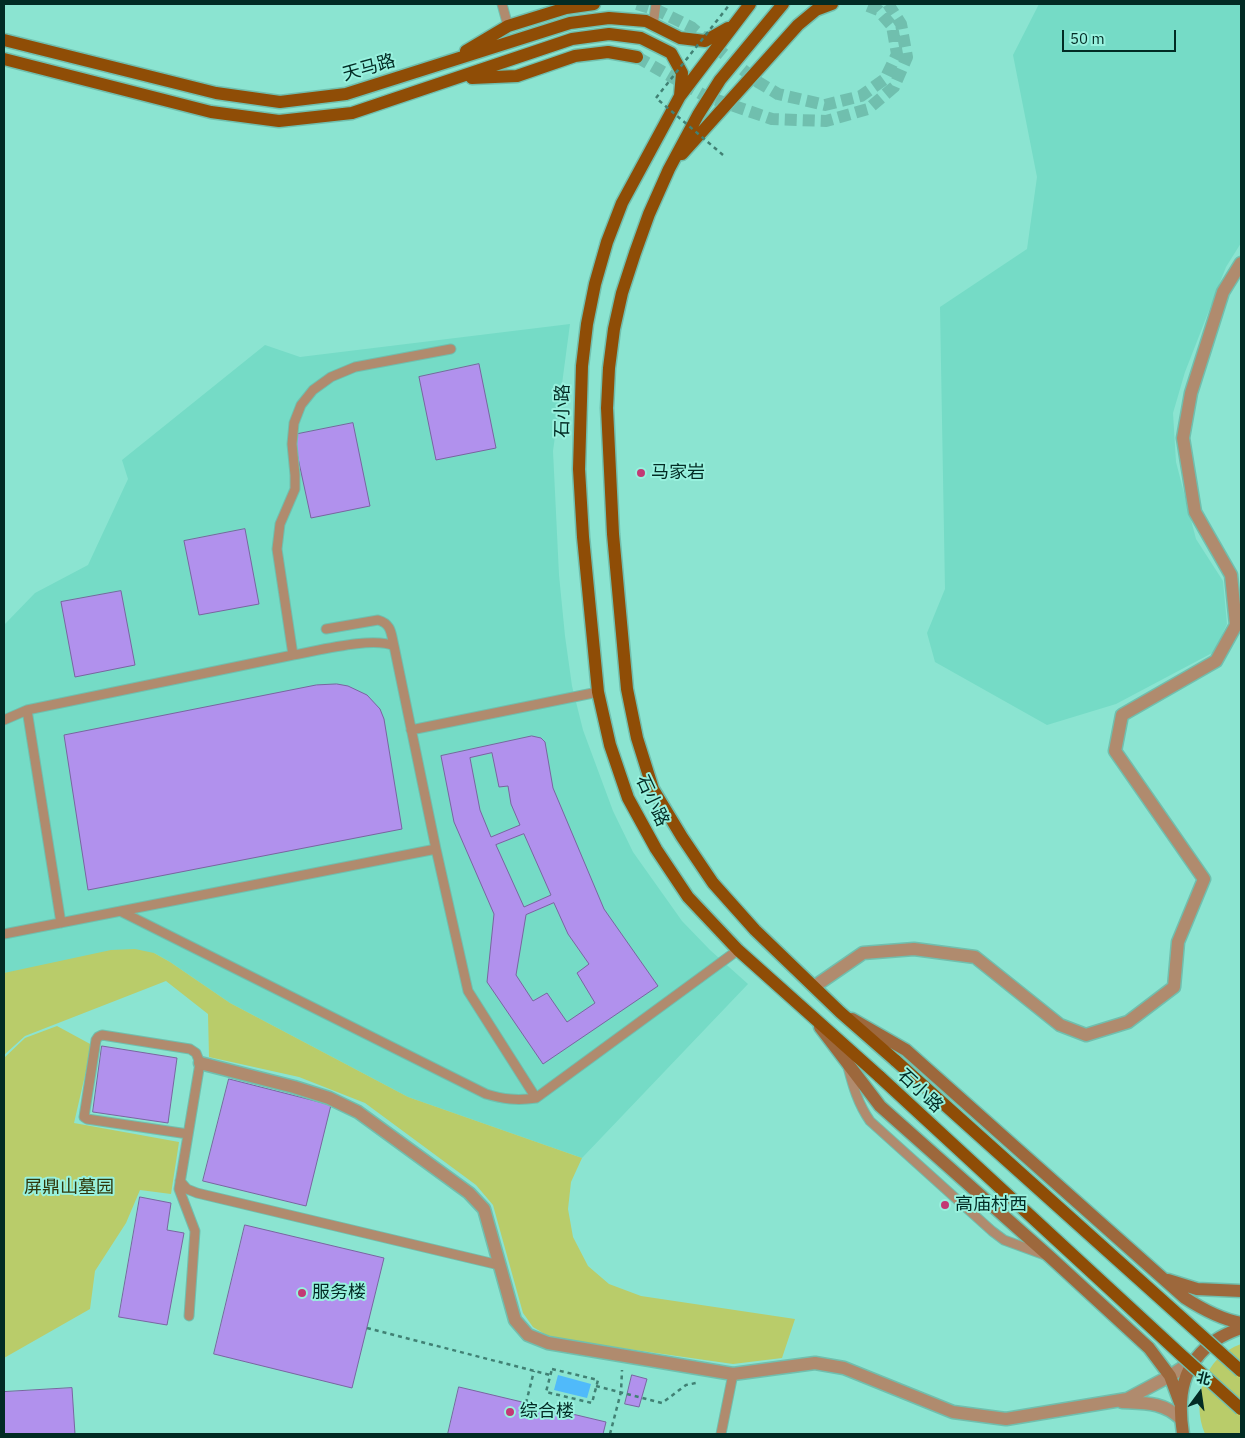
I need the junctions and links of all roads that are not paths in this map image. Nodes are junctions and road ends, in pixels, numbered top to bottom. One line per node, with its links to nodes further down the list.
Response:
1 (502, 4): 9 (lane)
2 (594, 4): 9 (main road)
3 (656, 4): 8 (lane)
4 (750, 4): 7 (main road, 石小路)
5 (783, 4): 16 (main road, 石小路)
6 (832, 4): 16 (main road)
7 (734, 24): 8 (main road, 天马路); 15 (main road, 石小路)
8 (653, 25): 13 (main road, 天马路)
9 (508, 26): 13 (main road)
10 (4, 40): 13 (main road, 天马路)
11 (637, 57): 14 (main road)
12 (4, 59): 14 (main road, 天马路)
13 (450, 62)
14 (455, 79): 15 (main road, 天马路)
15 (680, 96): 22 (main road, 石小路)
16 (669, 169): 31 (main road, 石小路)
17 (1241, 263): 31 (street)
18 (451, 349): 21 (lane)
19 (326, 630): 20 (lane)
20 (394, 646): 21 (lane); 25 (lane)
21 (293, 655): 23 (lane)
22 (598, 692): 25 (lane); 30 (main road, 石小路)
23 (27, 710): 24 (lane); 28 (lane)
24 (4, 720)
25 (411, 730): 26 (lane)
26 (436, 848): 27 (lane); 36 (lane)
27 (120, 911): 28 (lane); 36 (lane)
28 (61, 923): 29 (lane)
29 (4, 934)
30 (738, 950): 33 (main road, 石小路); 36 (lane)
31 (815, 986): 32 (main road, 石小路)
32 (840, 1012): 41 (street); 47 (main road, 石小路, bridge)
33 (816, 1021): 35 (street); 52 (main road, 石小路, bridge)
34 (200, 1063): 37 (lane); 37 (lane); 40 (street)
35 (847, 1064): 39 (street); 39 (lane)
36 (536, 1098)
37 (188, 1134): 38 (lane)
38 (180, 1181): 40 (lane); 43 (lane)
39 (1050, 1257): 49 (street)
40 (499, 1265): 48 (street)
41 (1164, 1279): 42 (street); 44 (street)
42 (1241, 1291)
43 (188, 1316)
44 (1241, 1322)
45 (1241, 1328): 46 (street)
46 (1197, 1358): 49 (street); 51 (street)
47 (1241, 1371)
48 (733, 1374): 50 (street); 54 (lane)
49 (1170, 1376): 50 (street); 51 (street)
50 (1112, 1402): 53 (street)
51 (1180, 1403): 53 (street)
52 (1241, 1409)
53 (1181, 1419): 55 (street)
54 (720, 1434)
55 (1183, 1434)

